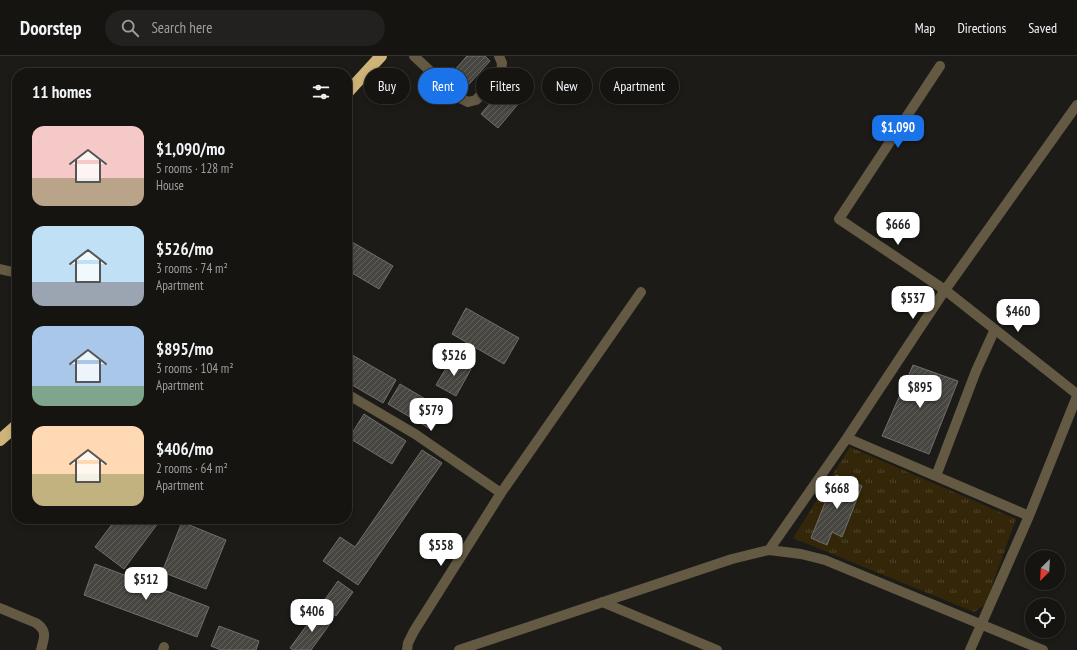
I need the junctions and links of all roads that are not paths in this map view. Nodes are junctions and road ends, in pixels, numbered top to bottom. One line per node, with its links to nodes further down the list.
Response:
1 (381, 56): 5 (highway)
2 (414, 56): 3 (street)
3 (499, 56)
4 (940, 66): 9 (street)
5 (352, 88)
6 (1077, 105): 9 (street)
7 (0, 269): 8 (street)
8 (12, 272)
9 (946, 290): 11 (street); 15 (street)
10 (641, 292): 18 (street)
11 (995, 329): 12 (street); 17 (street)
12 (1077, 395): 19 (street)
13 (352, 397): 18 (street)
14 (12, 429): 16 (highway)
15 (847, 438): 17 (street); 20 (street)
16 (0, 440)
17 (936, 476): 19 (street)
18 (501, 493): 25 (street)
19 (1029, 516): 23 (street)
20 (769, 550): 21 (street); 23 (street)
21 (602, 602): 26 (street); 27 (street)
22 (0, 608): 24 (street)
23 (981, 625): 28 (street); 29 (street)
24 (41, 650)
25 (407, 650)
26 (459, 650)
27 (717, 650)
28 (970, 650)
29 (1043, 650)

